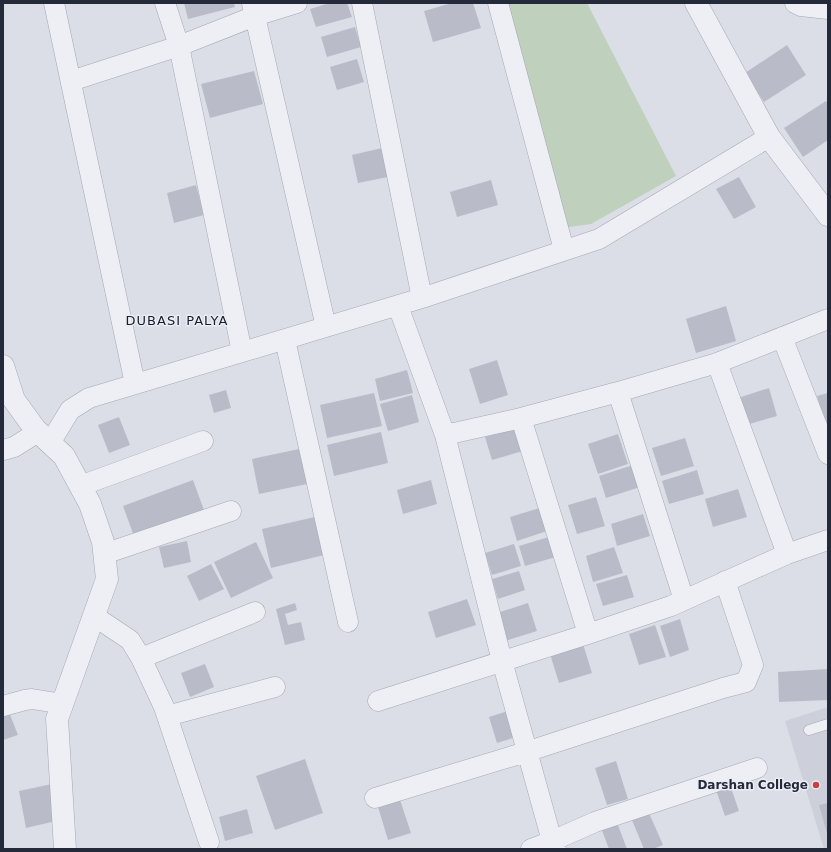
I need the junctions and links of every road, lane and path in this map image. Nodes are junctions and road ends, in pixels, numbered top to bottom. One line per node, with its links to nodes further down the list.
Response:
1 (54, 3): 11 (street)
2 (166, 3): 10 (street)
3 (297, 3): 9 (street)
4 (362, 3): 15 (street)
5 (498, 3): 14 (street)
6 (696, 3): 12 (street)
7 (795, 3): 8 (street)
8 (828, 9)
9 (254, 10): 10 (street); 18 (street)
10 (179, 46): 11 (street); 21 (street)
11 (70, 81): 24 (street)
12 (769, 137): 13 (street); 14 (street)
13 (828, 215)
14 (564, 250): 15 (street)
15 (422, 298): 16 (street)
16 (398, 306): 18 (street); 27 (street)
17 (828, 319): 19 (street)
18 (326, 327): 20 (street)
19 (782, 337): 22 (street); 31 (street)
20 (285, 340): 21 (street); 41 (street)
21 (242, 352): 24 (street)
22 (717, 363): 25 (street); 36 (street)
23 (3, 366): 28 (street)
24 (135, 384): 28 (street)
25 (618, 392): 26 (street); 38 (street)
26 (521, 418): 27 (street); 42 (street)
27 (444, 435): 44 (street)
28 (44, 438): 30 (street); 32 (street)
29 (203, 441): 32 (street)
30 (3, 450)
31 (828, 454)
32 (80, 486): 35 (street)
33 (230, 511): 35 (street)
34 (828, 540): 36 (street)
35 (104, 554): 40 (street)
36 (787, 554): 37 (street)
37 (725, 581): 38 (street); 52 (street)
38 (684, 600): 42 (street)
39 (255, 612): 43 (street)
40 (94, 616): 43 (street); 47 (street)
41 (348, 622)
42 (588, 634): 44 (street)
43 (141, 658): 49 (street)
44 (502, 661): 46 (street); 52 (street)
45 (275, 686): 49 (street)
46 (378, 701)
47 (63, 704): 48 (street); 57 (street)
48 (3, 706)
49 (167, 716): 55 (street)
50 (828, 724): 51 (lane)
51 (809, 730)
52 (526, 752): 54 (street); 56 (street)
53 (757, 768): 56 (street)
54 (375, 798)
55 (209, 842)
56 (554, 845): 58 (street)
57 (65, 849)
58 (531, 849)

